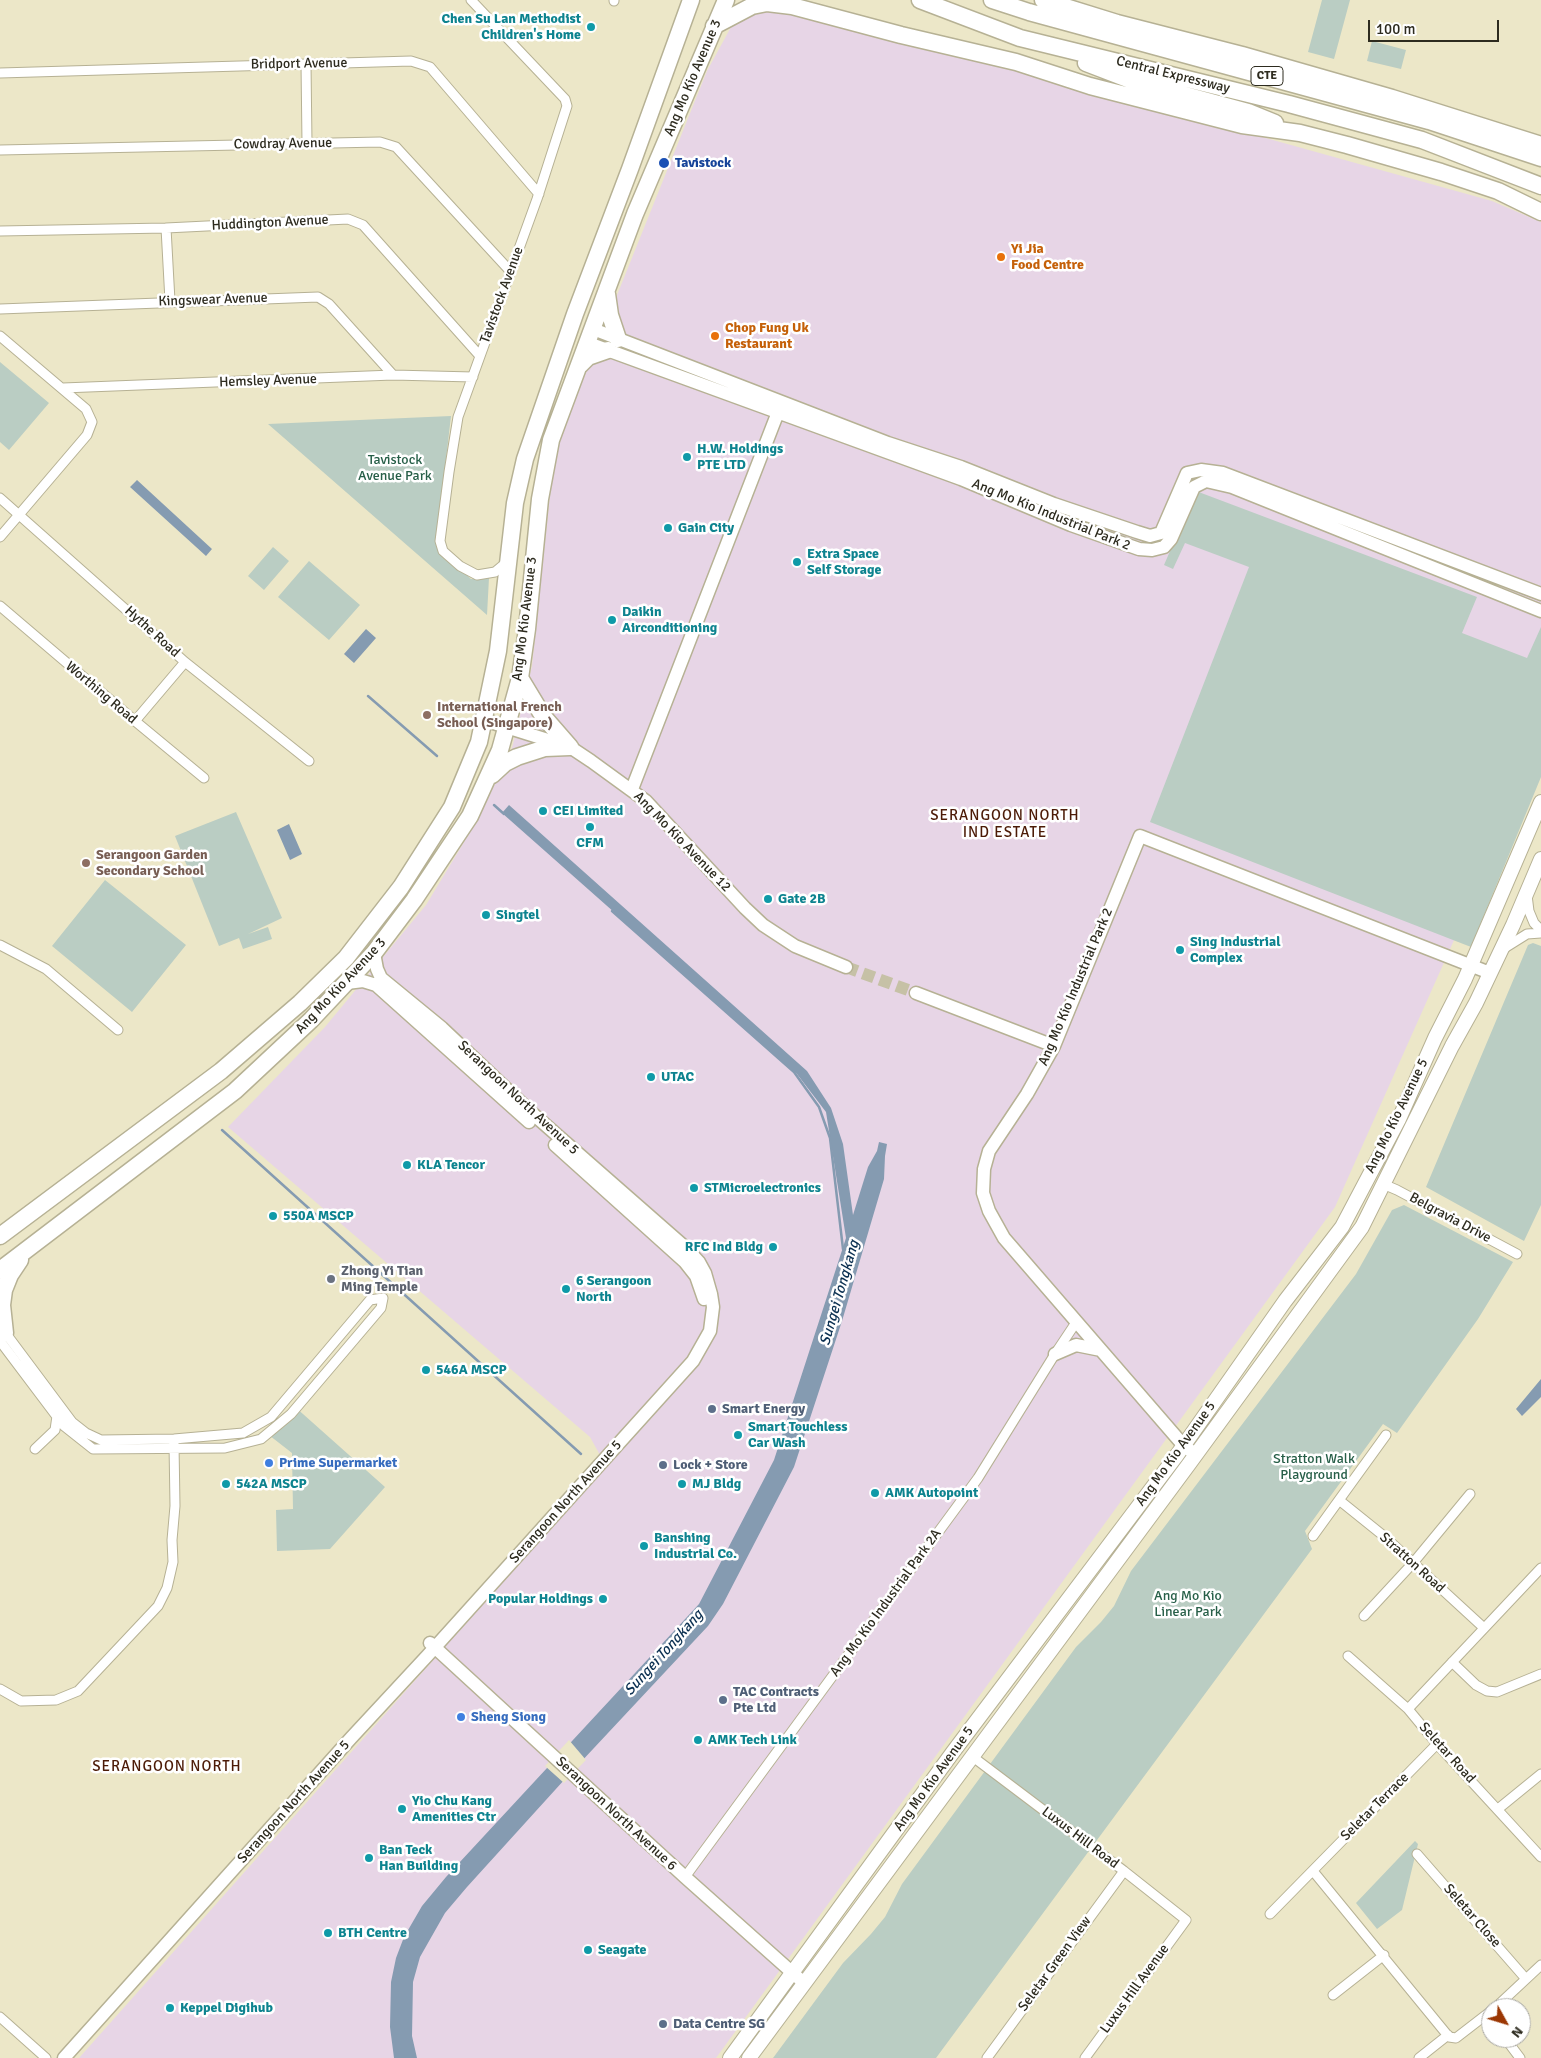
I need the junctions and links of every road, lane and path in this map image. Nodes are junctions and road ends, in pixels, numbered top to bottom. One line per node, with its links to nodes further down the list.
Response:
1 (471, 0): 21 (street, Tavistock Avenue)
2 (726, 0): 11 (highway, Ang Mo Kio Avenue 3)
3 (803, 0): 9 (highway)
4 (920, 0): 12 (highway, Central Expressway / CTE)
5 (992, 0): 19 (highway, Central Expressway / CTE)
6 (1043, 0): 10 (highway)
7 (1070, 0): 10 (highway)
8 (689, 2): 38 (highway, Ang Mo Kio Avenue 3)
9 (827, 15): 11 (highway); 15 (highway)
10 (1117, 23): 17 (highway)
11 (714, 26): 26 (highway, Ang Mo Kio Avenue 3)
12 (1020, 38): 15 (highway); 20 (highway, Central Expressway / CTE)
13 (306, 64): 14 (street, Bridport Avenue); 16 (street); 21 (street, Bridport Avenue)
14 (0, 73)
15 (1300, 133): 22 (highway)
16 (307, 143): 18 (street, Cowdray Avenue); 25 (street, Cowdray Avenue)
17 (1541, 145)
18 (0, 150)
19 (1541, 158)
20 (1541, 186)
21 (538, 194): 25 (street, Tavistock Avenue)
22 (1541, 212)
23 (166, 228): 24 (street, Huddington Avenue); 27 (street); 32 (street, Huddington Avenue)
24 (0, 231)
25 (511, 272): 32 (street, Tavistock Avenue)
26 (607, 294): 30 (highway, Ang Mo Kio Avenue 3); 31 (highway)
27 (170, 301): 28 (street, Kingswear Avenue); 34 (street, Kingswear Avenue)
28 (0, 309)
29 (0, 336): 36 (street)
30 (591, 336): 31 (street, Ang Mo Kio Industrial Park 2); 33 (highway, Ang Mo Kio Avenue 3)
31 (613, 345): 33 (highway); 37 (street, Ang Mo Kio Industrial Park 2)
32 (480, 356): 35 (street, Tavistock Avenue)
33 (580, 366): 39 (highway, Ang Mo Kio Avenue 3)
34 (393, 375): 35 (street, Hemsley Avenue); 36 (street, Hemsley Avenue)
35 (472, 377): 43 (street, Tavistock Avenue)
36 (63, 388): 41 (street)
37 (780, 408): 44 (street, Ang Mo Kio Industrial Park 2); 46 (street, Ang Mo Kio Industrial Park 2); 56 (street)
38 (528, 450): 39 (highway); 43 (highway, Ang Mo Kio Avenue 3)
39 (548, 455): 48 (highway, Ang Mo Kio Avenue 3)
40 (0, 498): 41 (street, Hythe Road)
41 (20, 514): 42 (street); 47 (street, Hythe Road)
42 (0, 537)
43 (509, 560): 49 (highway, Ang Mo Kio Avenue 3)
44 (1541, 594)
45 (0, 606): 50 (street, Worthing Road)
46 (1541, 611)
47 (186, 662): 50 (street); 53 (street, Hythe Road)
48 (520, 678): 51 (highway, Ang Mo Kio Avenue 3); 52 (highway)
49 (484, 720): 51 (street, Ang Mo Kio Avenue 12); 71 (highway, Ang Mo Kio Avenue 3)
50 (135, 721): 54 (street, Worthing Road)
51 (506, 727): 52 (street, Ang Mo Kio Avenue 12); 55 (highway, Ang Mo Kio Avenue 3)
52 (570, 747): 55 (highway); 56 (street, Ang Mo Kio Avenue 12)
53 (309, 761)
54 (204, 778)
55 (488, 779): 63 (highway, Ang Mo Kio Avenue 3)
56 (632, 789): 65 (street, Ang Mo Kio Avenue 12)
57 (1541, 802): 64 (main road, Ang Mo Kio Avenue 5)
58 (1541, 859): 59 (main road, Ang Mo Kio Avenue 5)
59 (1527, 892): 60 (street); 62 (main road, Ang Mo Kio Avenue 5)
60 (1541, 932): 62 (street)
61 (0, 944): 69 (street)
62 (1501, 950): 66 (main road, Ang Mo Kio Avenue 5)
63 (374, 953): 67 (highway, Ang Mo Kio Avenue 3); 98 (street, Serangoon North Avenue 5)
64 (1472, 965): 66 (street, Ang Mo Kio Industrial Park 2); 70 (street, Ang Mo Kio Industrial Park 2); 87 (main road, Ang Mo Kio Avenue 5)
65 (846, 967)
66 (1490, 973): 73 (main road, Ang Mo Kio Avenue 5)
67 (347, 983): 72 (highway, Ang Mo Kio Avenue 3); 98 (street, Serangoon North Avenue 5)
68 (916, 994): 70 (street)
69 (118, 1030)
70 (1054, 1046): 80 (street, Ang Mo Kio Industrial Park 2)
71 (108, 1156): 72 (highway); 74 (highway, Ang Mo Kio Avenue 3)
72 (121, 1178): 75 (highway, Ang Mo Kio Avenue 3)
73 (1383, 1184): 76 (street, Belgravia Drive); 90 (main road, Ang Mo Kio Avenue 5)
74 (2, 1233)
75 (27, 1250): 77 (highway, Ang Mo Kio Avenue 3); 81 (highway)
76 (1516, 1254)
77 (0, 1270)
78 (359, 1312): 79 (street); 79 (street); 86 (street)
79 (370, 1321): 89 (street)
80 (1077, 1322): 82 (street, Ang Mo Kio Industrial Park 2); 83 (street, Ang Mo Kio Industrial Park 2A)
81 (2, 1333): 84 (street); 86 (street)
82 (1101, 1350): 83 (street); 87 (street, Ang Mo Kio Industrial Park 2)
83 (1055, 1354): 116 (street, Ang Mo Kio Industrial Park 2A)
84 (57, 1416): 88 (street); 89 (street)
85 (1386, 1436): 92 (street)
86 (174, 1439): 89 (street)
87 (1184, 1446): 90 (street, Ang Mo Kio Industrial Park 2); 104 (main road, Ang Mo Kio Avenue 5)
88 (35, 1449)
89 (174, 1449): 106 (street)
90 (1196, 1454): 105 (main road, Ang Mo Kio Avenue 5)
91 (1470, 1494): 94 (street)
92 (1338, 1500): 93 (street); 94 (street, Stratton Road)
93 (1312, 1536)
94 (1413, 1562): 96 (street); 97 (street, Stratton Road)
95 (1541, 1568): 97 (street)
96 (1364, 1616)
97 (1484, 1628): 100 (street)
98 (435, 1642): 116 (street, Serangoon North Avenue 6); 132 (street, Serangoon North Avenue 5); 133 (street, Serangoon North Avenue 5)
99 (1348, 1656): 107 (street, Seletar Road)
100 (1452, 1662): 101 (street); 107 (street)
101 (1541, 1674)
102 (0, 1685): 106 (street)
103 (0, 1689): 106 (street)
104 (1000, 1690): 105 (main road); 121 (main road, Ang Mo Kio Avenue 5)
105 (1022, 1691): 109 (main road, Ang Mo Kio Avenue 5)
106 (34, 1700)
107 (1408, 1708): 108 (street, Seletar Road)
108 (1437, 1744): 111 (street, Seletar Road); 115 (street, Seletar Terrace)
109 (973, 1757): 114 (street, Luxus Hill Road); 123 (main road, Ang Mo Kio Avenue 5)
110 (1541, 1774): 111 (street)
111 (1498, 1809): 113 (street, Seletar Road)
112 (1417, 1854): 122 (street, Seletar Close)
113 (1541, 1857)
114 (1124, 1871): 118 (street, Luxus Hill Road); 136 (street, Seletar Green View)
115 (1313, 1871): 117 (street, Seletar Terrace); 119 (street)
116 (688, 1874): 121 (street, Serangoon North Avenue 6)
117 (1270, 1914)
118 (1186, 1920): 137 (street, Luxus Hill Avenue)
119 (1384, 1956): 124 (street); 129 (street)
120 (1541, 1965): 122 (street)
121 (794, 1969): 123 (street, Serangoon North Avenue 6); 134 (main road, Ang Mo Kio Avenue 5)
122 (1526, 1978): 125 (street)
123 (806, 1980): 135 (main road, Ang Mo Kio Avenue 5)
124 (1332, 1995)
125 (1505, 1998)
126 (0, 2017): 131 (street)
127 (0, 2021): 130 (street)
128 (1481, 2022): 129 (street)
129 (1448, 2035): 138 (street)
130 (41, 2058)
131 (46, 2058)
132 (57, 2058)
133 (64, 2058)
134 (730, 2058)
135 (749, 2058)
136 (986, 2058)
137 (1085, 2058)
138 (1419, 2058)

